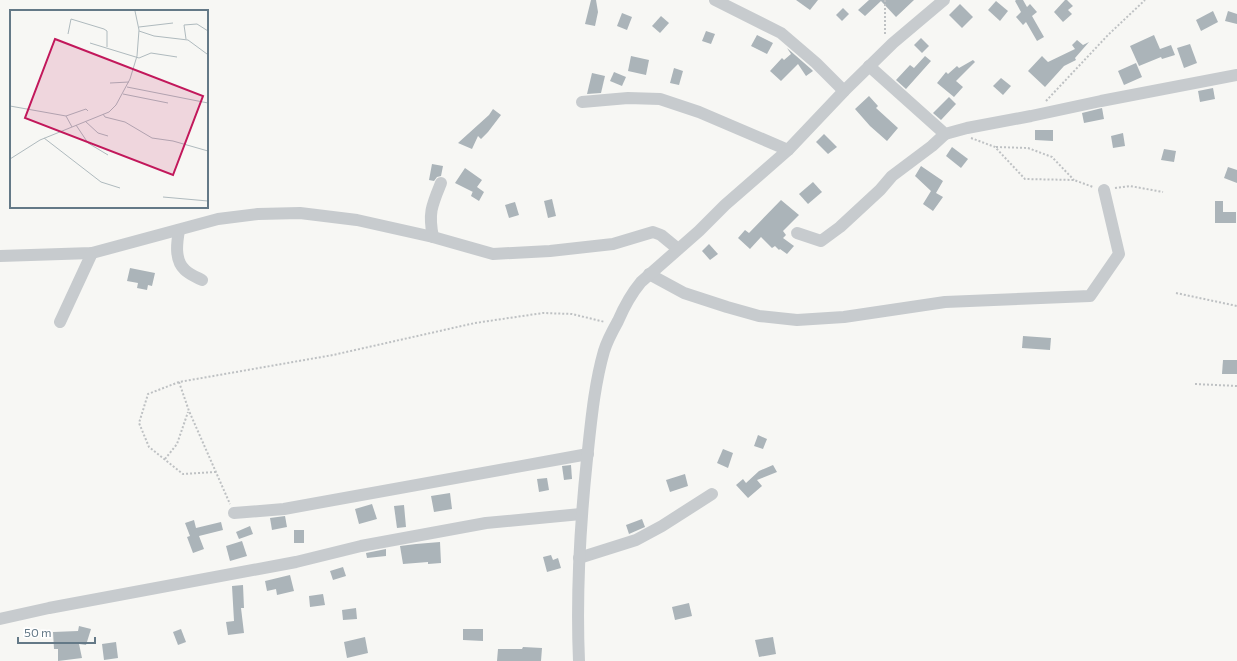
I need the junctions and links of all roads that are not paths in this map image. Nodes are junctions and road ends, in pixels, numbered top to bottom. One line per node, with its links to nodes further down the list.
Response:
1 (715, 0): 5 (street)
2 (944, 0): 3 (street)
3 (869, 66): 5 (street); 7 (street)
4 (1237, 75): 7 (street)
5 (844, 91): 8 (street)
6 (582, 102): 8 (street)
7 (945, 134): 12 (street)
8 (788, 150): 14 (street)
9 (441, 183): 13 (street)
10 (1104, 190): 17 (street)
11 (179, 230): 13 (street); 15 (street); 18 (street)
12 (797, 233)
13 (433, 237): 14 (street)
14 (678, 249): 17 (street)
15 (92, 253): 16 (street); 19 (street)
16 (0, 256)
17 (649, 274): 20 (street)
18 (202, 280)
19 (60, 322)
20 (588, 454): 22 (street); 23 (street)
21 (712, 494): 24 (street)
22 (234, 513)
23 (581, 514): 24 (street); 25 (street)
24 (579, 558): 26 (street)
25 (0, 619)
26 (579, 661)

